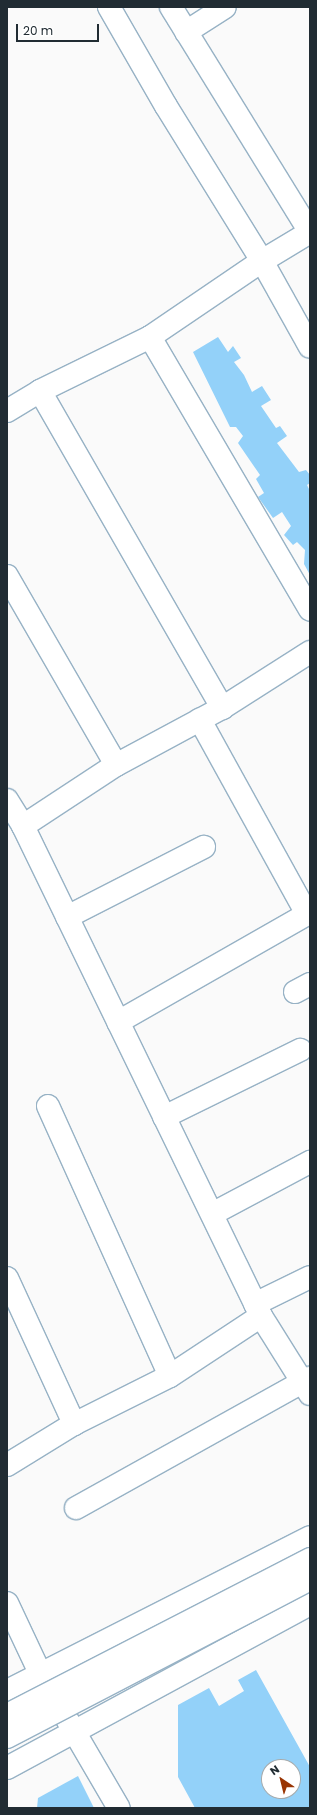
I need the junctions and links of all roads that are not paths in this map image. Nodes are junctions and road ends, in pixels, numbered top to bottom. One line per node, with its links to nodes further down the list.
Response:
1 (109, 7): 6 (street)
2 (171, 7): 4 (street)
3 (225, 7): 4 (street)
4 (186, 32): 5 (street)
5 (310, 232): 6 (street)
6 (262, 262): 7 (street); 8 (street)
7 (150, 337): 9 (street); 12 (street)
8 (310, 347)
9 (40, 391): 10 (street); 14 (street)
10 (7, 411)
11 (7, 576): 16 (street)
12 (310, 610)
13 (310, 652): 14 (street)
14 (222, 708): 15 (street)
15 (200, 720): 16 (street); 21 (street)
16 (116, 765): 18 (street)
17 (7, 800): 18 (street)
18 (23, 826): 20 (street)
19 (204, 847): 20 (street)
20 (67, 917): 21 (street)
21 (118, 1022): 24 (street)
22 (300, 1050): 24 (street)
23 (48, 1106): 30 (street)
24 (164, 1117): 26 (street)
25 (310, 1162): 26 (street)
26 (212, 1214): 29 (street)
27 (310, 1277): 29 (street)
28 (7, 1278): 32 (street)
29 (258, 1310): 30 (street); 31 (street)
30 (170, 1376): 32 (street)
31 (308, 1385): 34 (street)
32 (74, 1424): 33 (street)
33 (7, 1465)
34 (76, 1508)
35 (310, 1537): 40 (street)
36 (310, 1559): 42 (street, bridge)
37 (310, 1578): 44 (street, bridge)
38 (7, 1603): 40 (street)
39 (310, 1604): 43 (street)
40 (40, 1674): 41 (street); 43 (street)
41 (7, 1691)
42 (7, 1715)
43 (75, 1732): 45 (street); 46 (street)
44 (7, 1737)
45 (7, 1768)
46 (119, 1808)

